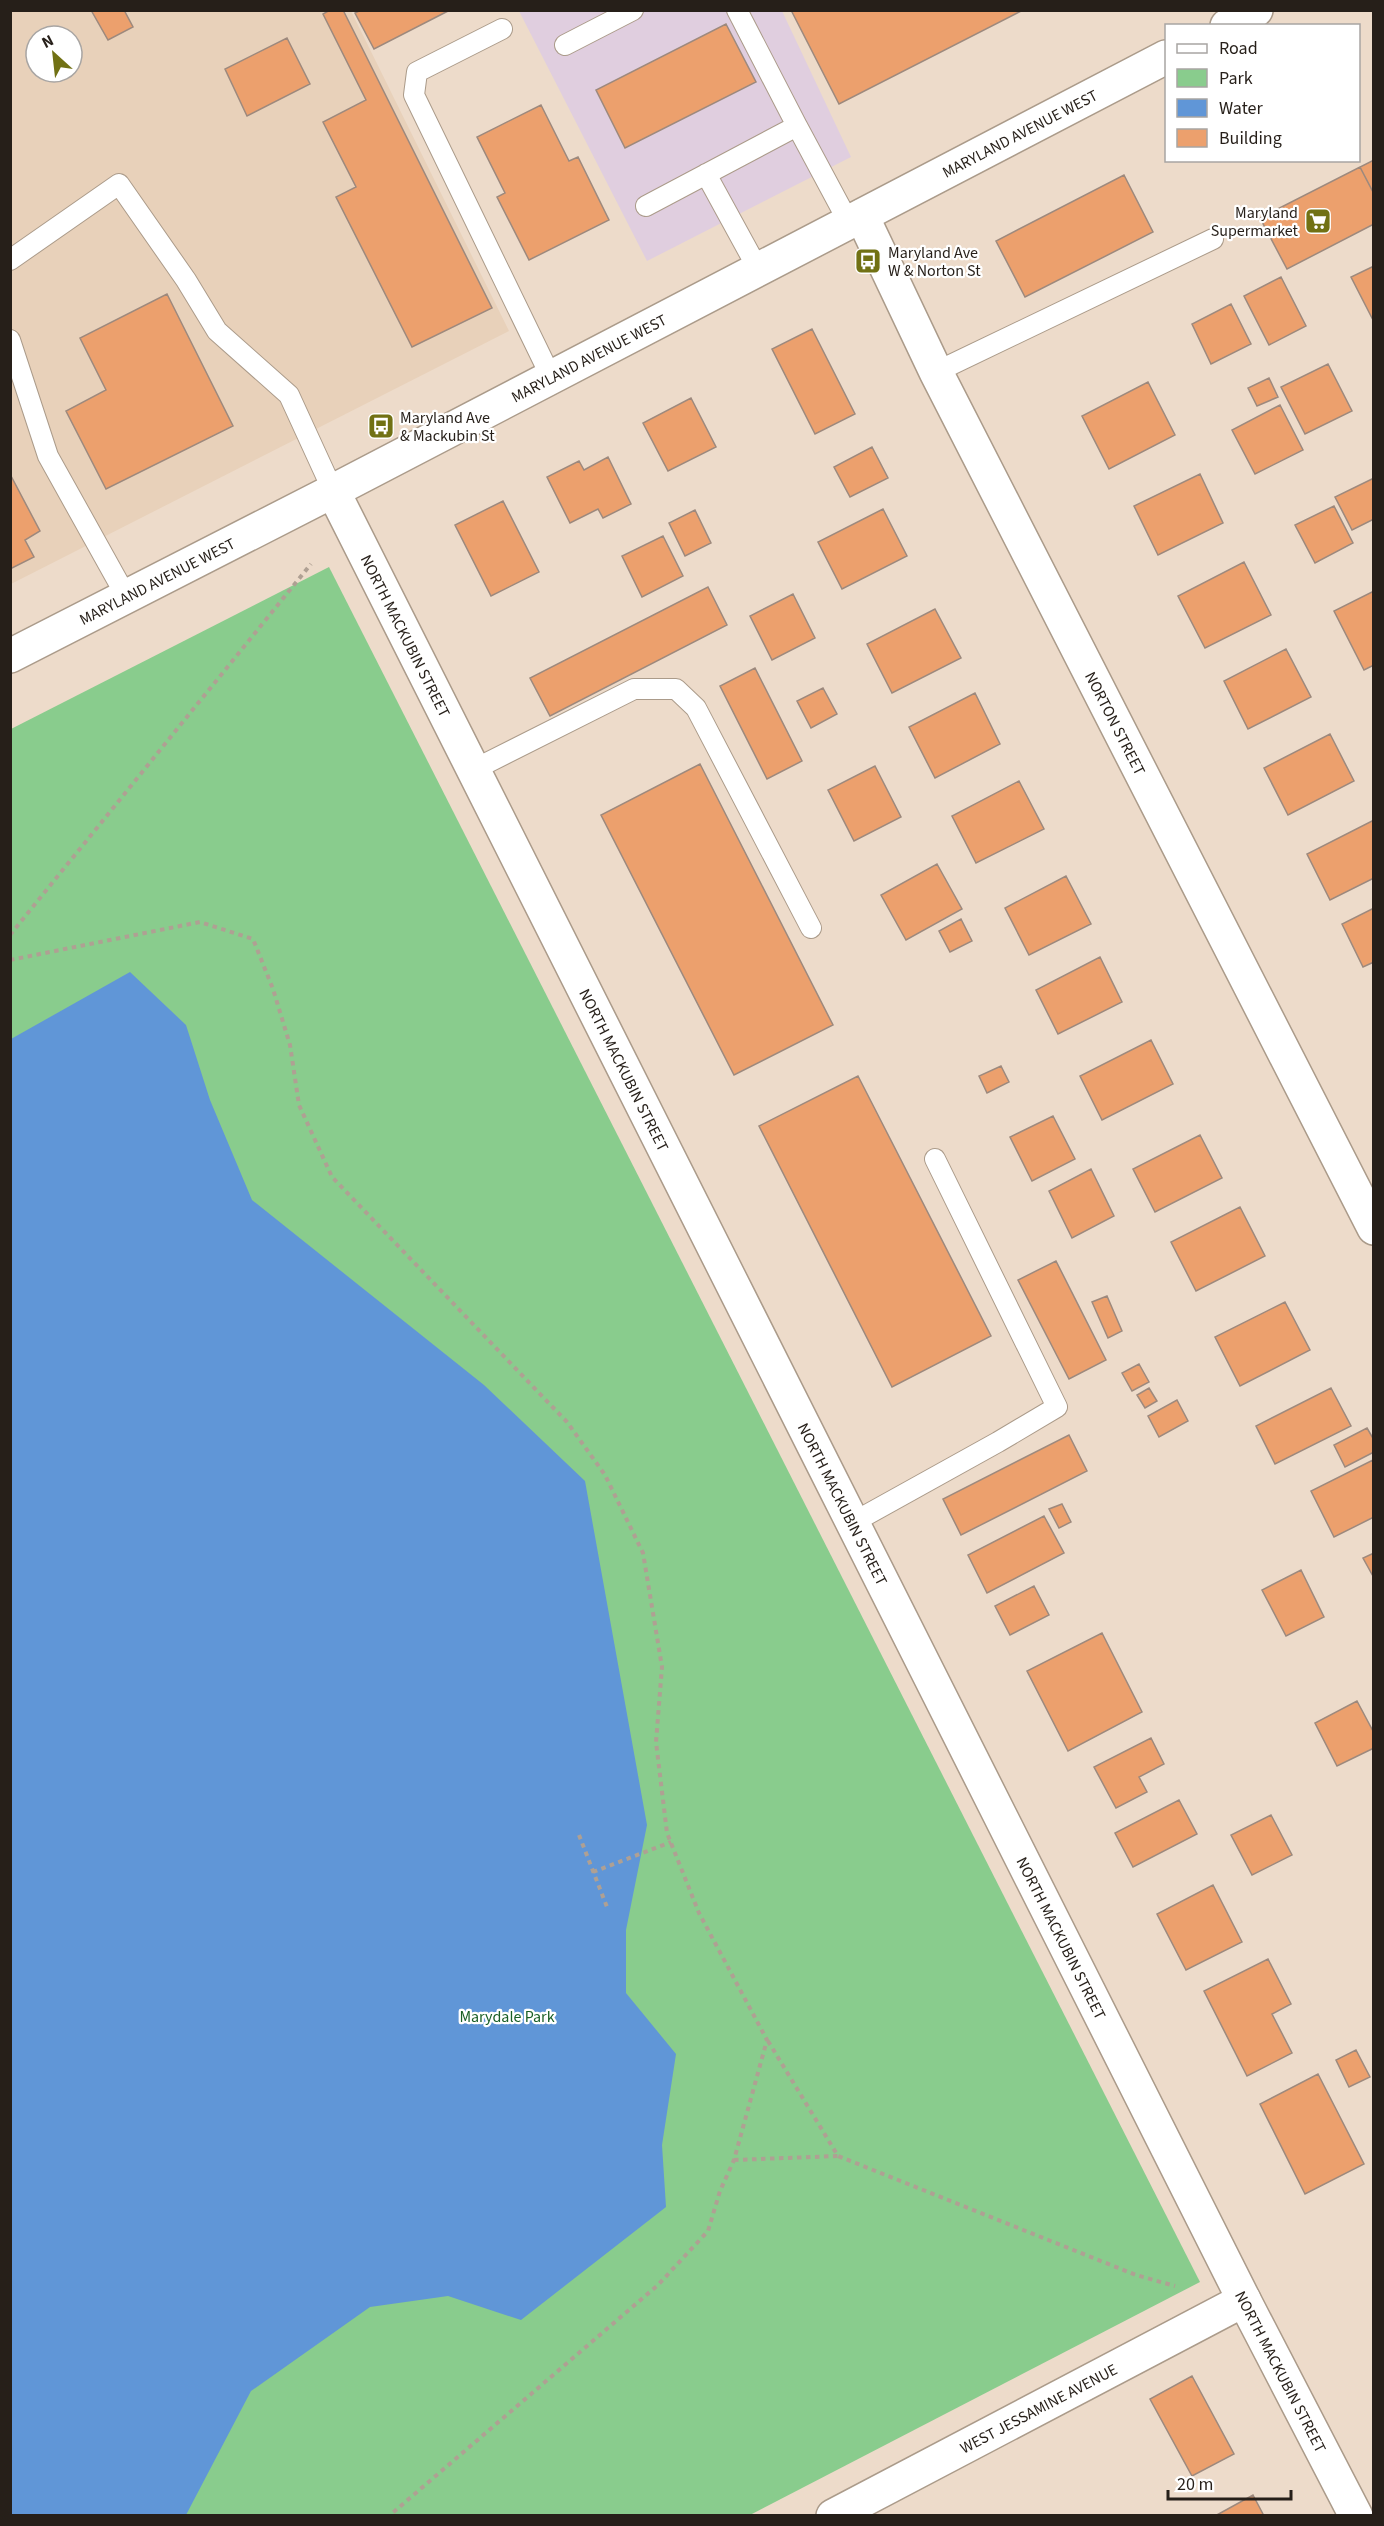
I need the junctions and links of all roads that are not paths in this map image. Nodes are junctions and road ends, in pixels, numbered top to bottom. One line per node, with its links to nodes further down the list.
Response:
1 (633, 10): 6 (lane)
2 (737, 10): 8 (lane)
3 (1256, 10): 4 (street)
4 (1231, 24)
5 (502, 29): 17 (lane)
6 (565, 45)
7 (1165, 58): 11 (street, MARYLAND AVENUE WEST)
8 (797, 126): 9 (lane); 11 (lane)
9 (706, 174): 10 (lane); 14 (lane)
10 (646, 206)
11 (855, 219): 14 (street, MARYLAND AVENUE WEST); 16 (street, NORTON STREET)
12 (1213, 239): 16 (lane)
13 (10, 260): 18 (lane)
14 (758, 270): 17 (street, MARYLAND AVENUE WEST)
15 (10, 340): 19 (lane)
16 (936, 372): 24 (street, NORTON STREET)
17 (551, 377): 18 (street, MARYLAND AVENUE WEST)
18 (333, 490): 19 (street, MARYLAND AVENUE WEST); 21 (street, NORTH MACKUBIN STREET)
19 (126, 596): 20 (street, MARYLAND AVENUE WEST)
20 (10, 656)
21 (472, 770): 22 (lane); 25 (street, NORTH MACKUBIN STREET)
22 (811, 928)
23 (935, 1159): 25 (lane)
24 (1374, 1228)
25 (852, 1523): 26 (street, NORTH MACKUBIN STREET)
26 (1244, 2300): 27 (street, WEST JESSAMINE AVENUE); 28 (street, NORTH MACKUBIN STREET)
27 (834, 2516)
28 (1356, 2516)

